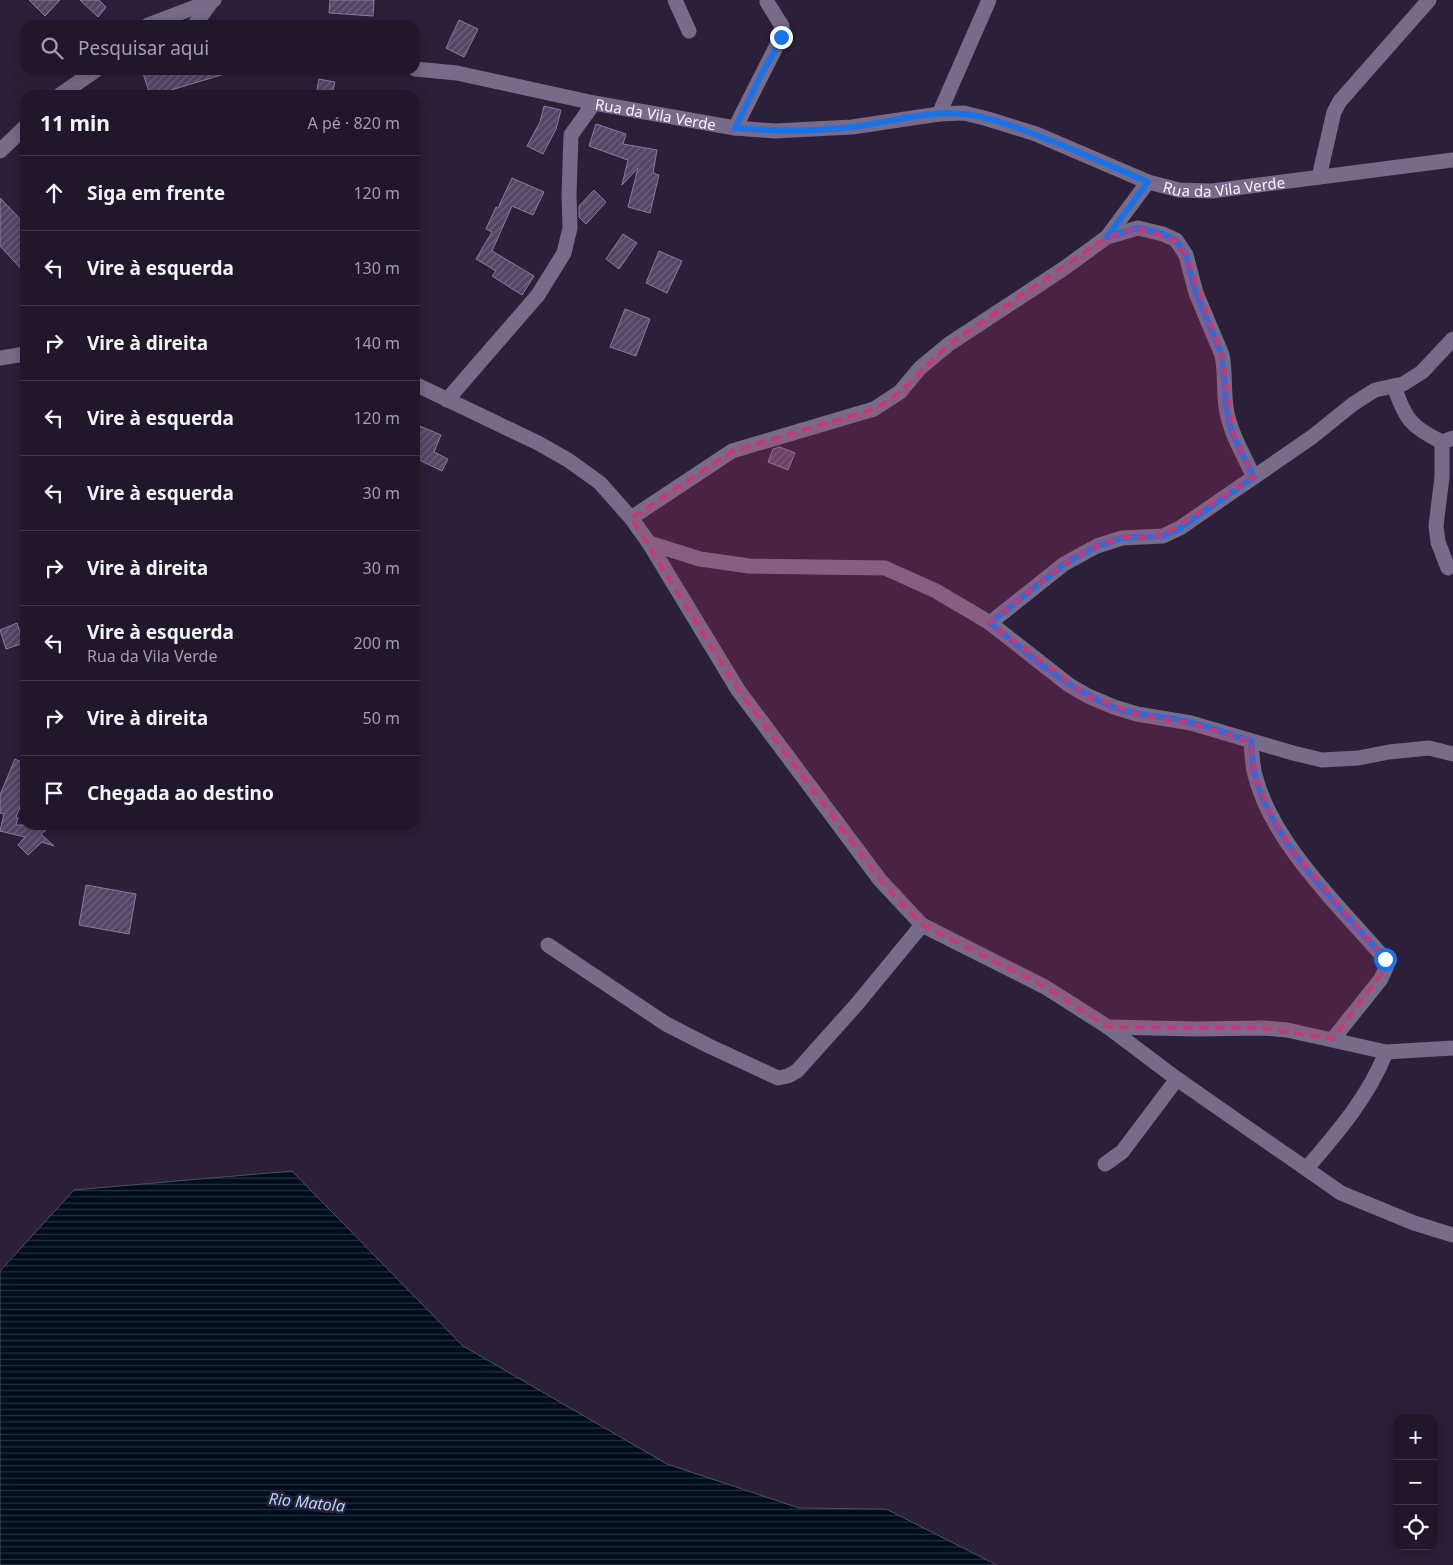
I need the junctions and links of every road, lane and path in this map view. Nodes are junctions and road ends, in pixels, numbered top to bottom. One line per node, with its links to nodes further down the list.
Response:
1 (213, 0): 6 (street); 7 (street)
2 (675, 0): 8 (street)
3 (989, 0): 13 (street)
4 (1429, 0): 18 (street)
5 (767, 2): 14 (street)
6 (161, 20)
7 (199, 20)
8 (689, 31)
9 (420, 69): 12 (street, Rua da Vila Verde)
10 (89, 75): 11 (street)
11 (67, 90)
12 (594, 103): 14 (street, Rua da Vila Verde); 26 (street)
13 (939, 114): 14 (street, Rua da Vila Verde); 19 (street, Rua da Vila Verde)
14 (735, 128)
15 (20, 132): 16 (street)
16 (0, 151)
17 (1453, 160): 18 (street, Rua da Vila Verde)
18 (1320, 177): 19 (street, Rua da Vila Verde)
19 (1148, 182): 20 (street)
20 (1107, 237): 28 (street); 29 (street)
21 (1453, 339): 25 (street)
22 (20, 355): 23 (street)
23 (0, 358)
24 (420, 386): 26 (street)
25 (1394, 386): 27 (street); 28 (street)
26 (447, 400): 29 (street)
27 (1447, 440): 31 (street)
28 (1254, 477): 32 (street)
29 (631, 518): 30 (street)
30 (649, 543): 32 (street); 35 (street)
31 (1448, 568)
32 (990, 623): 33 (street)
33 (1251, 741): 34 (street); 38 (street)
34 (1453, 754)
35 (922, 925): 36 (street); 37 (street)
36 (548, 945)
37 (1108, 1027): 38 (street); 41 (street)
38 (1333, 1039): 40 (street)
39 (1453, 1048): 40 (street)
40 (1386, 1052): 43 (street)
41 (1177, 1079): 42 (street); 43 (street)
42 (1105, 1164)
43 (1307, 1168): 44 (street)
44 (1453, 1235)

